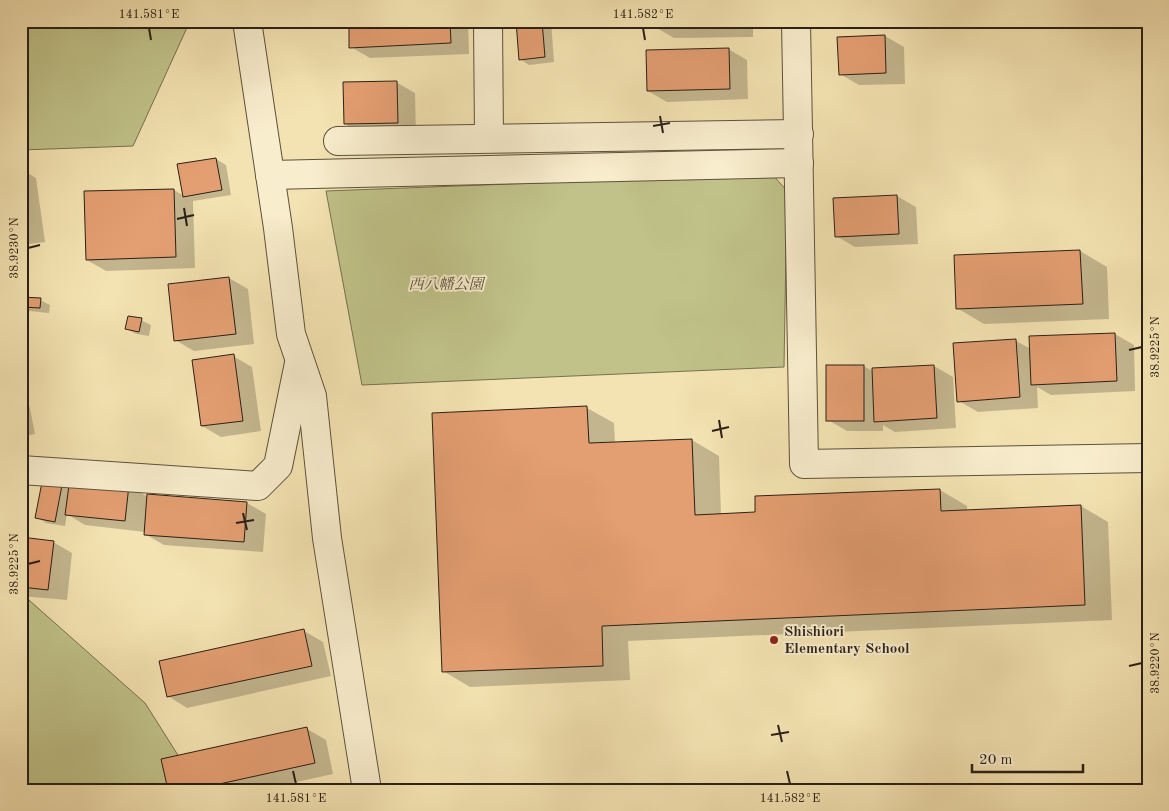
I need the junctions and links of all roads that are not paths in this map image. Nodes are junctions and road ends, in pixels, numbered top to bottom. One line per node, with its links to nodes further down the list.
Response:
1 (247, 21): 8 (street)
2 (488, 21): 5 (street)
3 (796, 21): 4 (street)
4 (799, 134): 5 (street); 7 (street)
5 (489, 138): 6 (street)
6 (338, 141)
7 (799, 163): 8 (street); 10 (street)
8 (270, 175): 9 (street)
9 (300, 361): 11 (street); 12 (street)
10 (1148, 458)
11 (21, 470)
12 (367, 790)

